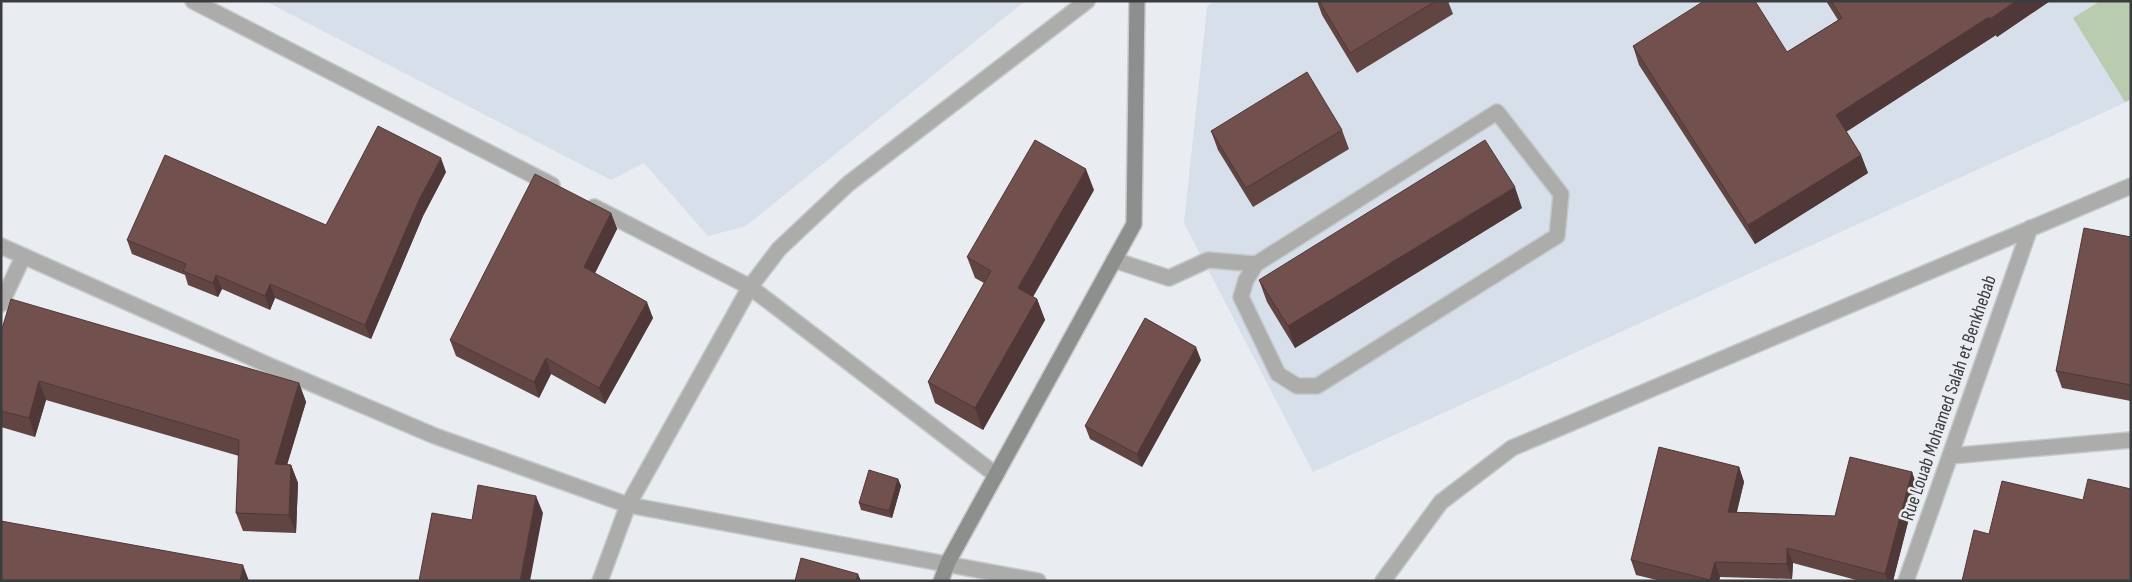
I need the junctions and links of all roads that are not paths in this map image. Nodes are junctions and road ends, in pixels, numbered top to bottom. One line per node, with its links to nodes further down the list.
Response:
1 (192, 1): 5 (street)
2 (1087, 1): 12 (street)
3 (1137, 1): 10 (main road)
4 (2131, 186): 7 (street)
5 (564, 192)
6 (582, 200): 12 (street)
7 (2030, 228): 15 (street, Rue Louab Mohamed Salah et Benkhebab); 22 (street)
8 (1, 246): 9 (street)
9 (23, 257): 13 (street); 17 (street)
10 (1114, 260): 11 (street); 16 (main road)
11 (1256, 264): 11 (street)
12 (750, 287): 16 (street); 17 (street)
13 (1, 304)
14 (2131, 440): 15 (street)
15 (1950, 456): 23 (street, Rue Louab Mohamed Salah et Benkhebab)
16 (996, 475): 18 (main road)
17 (628, 505): 18 (street); 19 (street)
18 (948, 562): 20 (main road); 21 (street)
19 (600, 581)
20 (941, 581)
21 (1038, 581)
22 (1383, 581)
23 (1906, 581)

